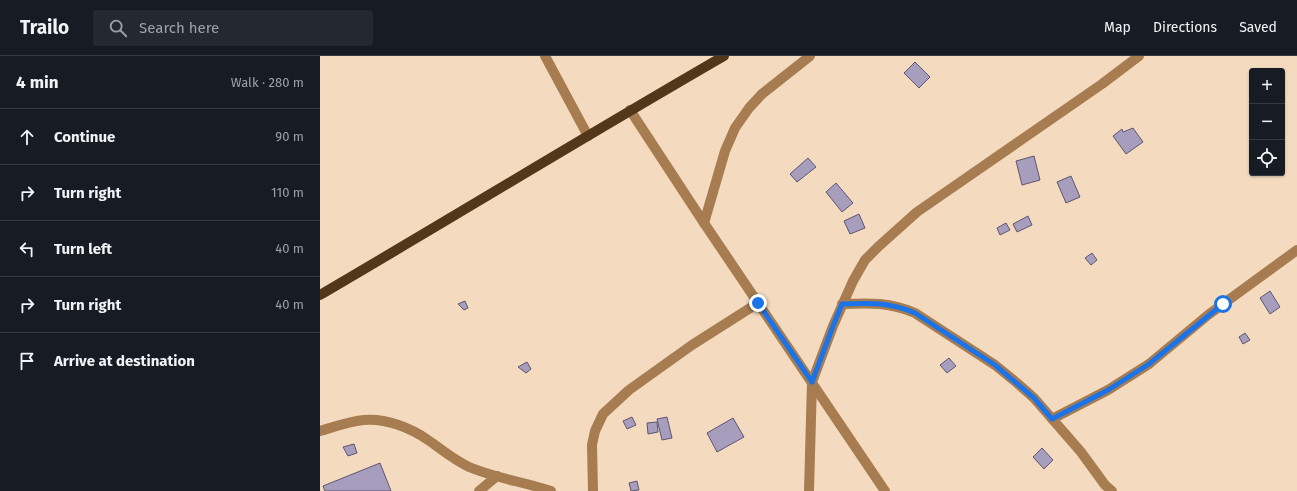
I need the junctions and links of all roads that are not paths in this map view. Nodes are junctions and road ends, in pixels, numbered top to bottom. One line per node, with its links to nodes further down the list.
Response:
1 (545, 56): 6 (street)
2 (724, 56): 5 (main road)
3 (810, 56): 7 (street)
4 (1139, 56): 11 (street)
5 (630, 110): 6 (main road); 7 (street)
6 (588, 136): 9 (main road)
7 (704, 223): 10 (street)
8 (1297, 250): 13 (street)
9 (320, 295)
10 (758, 303): 12 (street); 19 (street)
11 (842, 304): 12 (street); 13 (street)
12 (812, 382): 20 (street); 21 (street)
13 (1052, 419): 22 (street)
14 (320, 431): 15 (street)
15 (497, 476): 16 (street); 17 (street)
16 (529, 487): 18 (street)
17 (479, 491)
18 (551, 491)
19 (593, 491)
20 (809, 491)
21 (885, 491)
22 (1112, 491)

